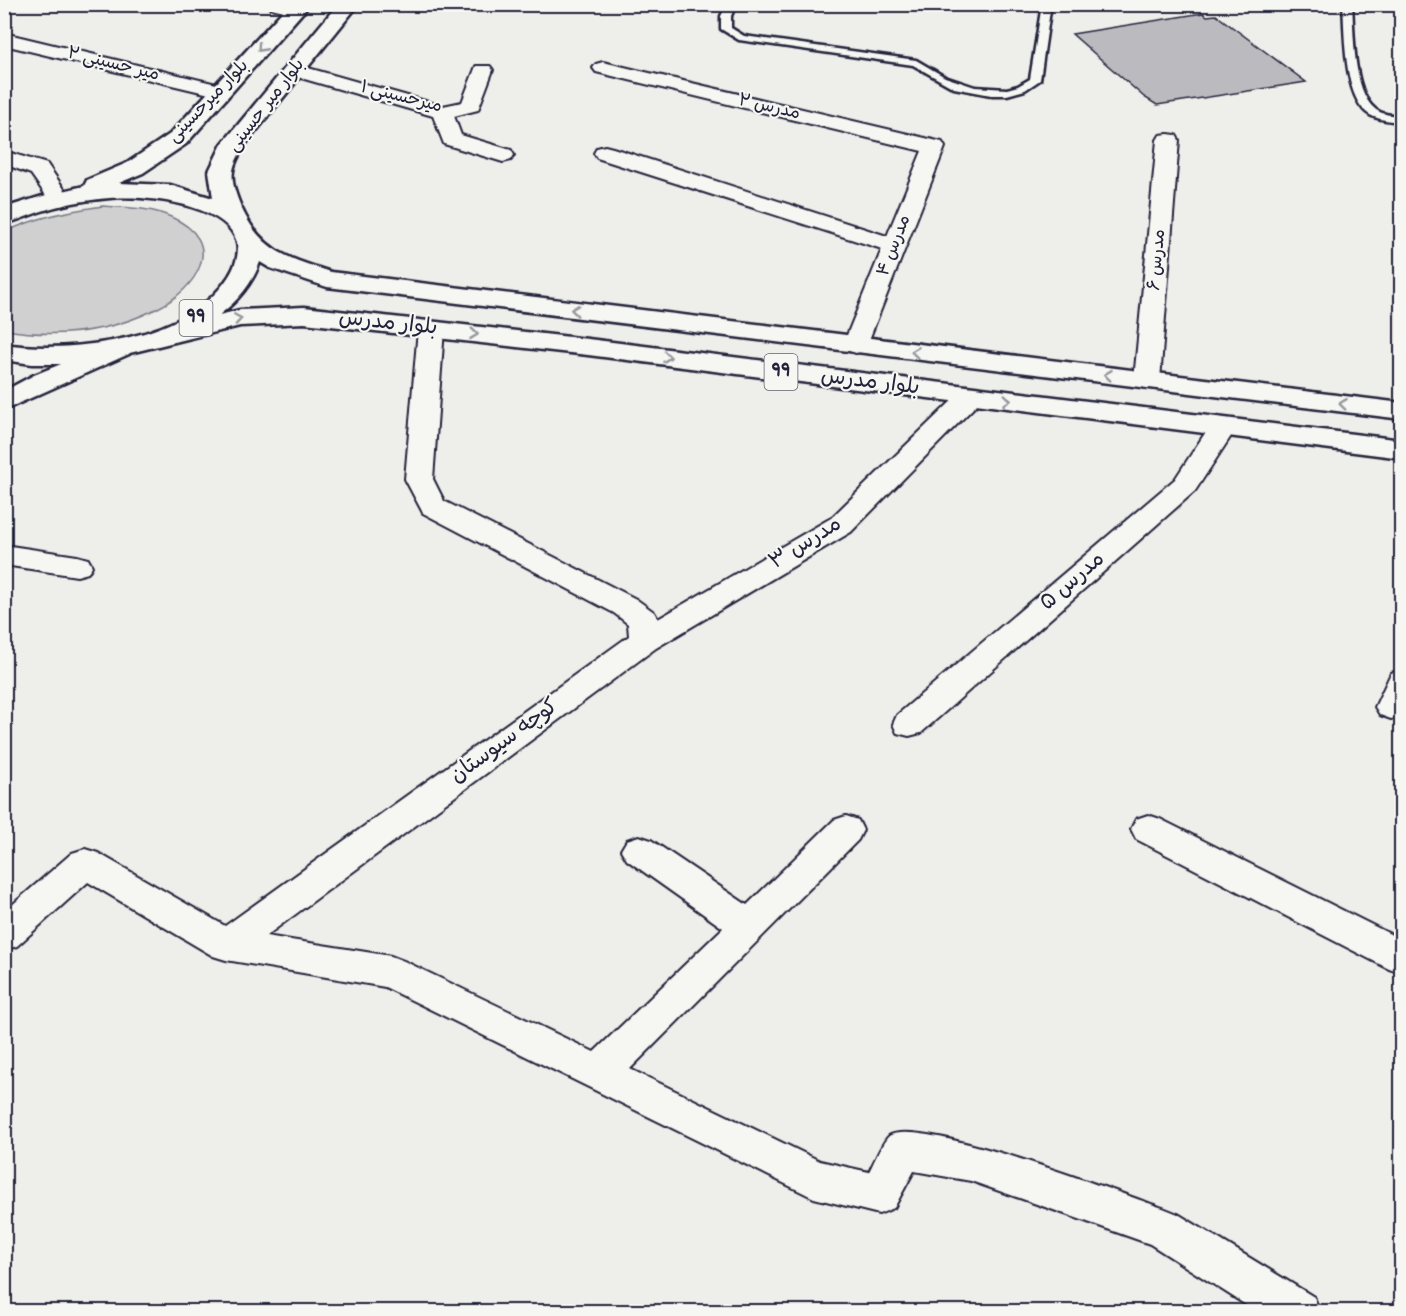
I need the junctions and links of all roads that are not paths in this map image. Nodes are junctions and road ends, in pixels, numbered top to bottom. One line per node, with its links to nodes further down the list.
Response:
1 (349, 4): 8 (main road, بلوار میر حسینی / 99)
2 (732, 4): 3 (lane)
3 (1047, 4)
4 (1347, 4): 12 (lane)
5 (292, 6): 10 (main road, بلوار میرحسینی / 99, one-way to 10)
6 (4, 39): 10 (street, میر حسینی ۲)
7 (603, 68): 14 (street, مدرس ۲)
8 (294, 70): 11 (street, میرحسینی ۱); 20 (main road, بلوار میر حسینی / 99)
9 (483, 70): 11 (street, میرحسینی ۱)
10 (222, 91): 18 (main road, بلوار میرحسینی / 99)
11 (442, 112): 16 (street)
12 (1401, 119)
13 (1168, 140): 30 (street, مدرس ۶)
14 (934, 147): 22 (street, مدرس ۴)
15 (605, 153): 22 (street)
16 (503, 155)
17 (4, 157): 18 (street)
18 (65, 197): 19 (main road, 99); 20 (main road, 99)
19 (10, 213)
20 (235, 220): 21 (main road, 99)
21 (249, 243): 23 (main road, بلوار مدرس / 99, one-way to 21); 25 (main road, 99)
22 (895, 246): 26 (street, مدرس ۴)
23 (618, 315): 26 (main road, بلوار مدرس / 99); 28 (main road)
24 (431, 328): 25 (main road, بلوار مدرس / 99, one-way to 24); 28 (main road, بلوار مدرس / 99, one-way to 28); 38 (street)
25 (160, 336): 27 (main road, 99)
26 (856, 345): 30 (main road, بلوار مدرس / 99, one-way to 26)
27 (120, 348): 29 (main road, 99); 32 (main road)
28 (602, 349): 31 (main road, بلوار مدرس / 99, one-way to 31)
29 (4, 352)
30 (1147, 380): 33 (main road, بلوار مدرس / 99, one-way to 30)
31 (972, 396): 34 (main road, بلوار مدرس / 99, one-way to 34); 38 (street, مدرس ۳)
32 (4, 402)
33 (1401, 411)
34 (1223, 427): 35 (main road, بلوار مدرس / 99); 39 (street, مدرس ۵)
35 (1401, 449)
36 (4, 555): 37 (street)
37 (77, 566)
38 (645, 640): 45 (street, کوچه سیوستان)
39 (909, 724)
40 (1148, 829): 46 (street)
41 (846, 830): 43 (street)
42 (639, 850): 43 (street)
43 (749, 926): 47 (street)
44 (4, 935): 45 (street)
45 (226, 945): 47 (street)
46 (1401, 957)
47 (599, 1074): 48 (street)
48 (1298, 1311)

